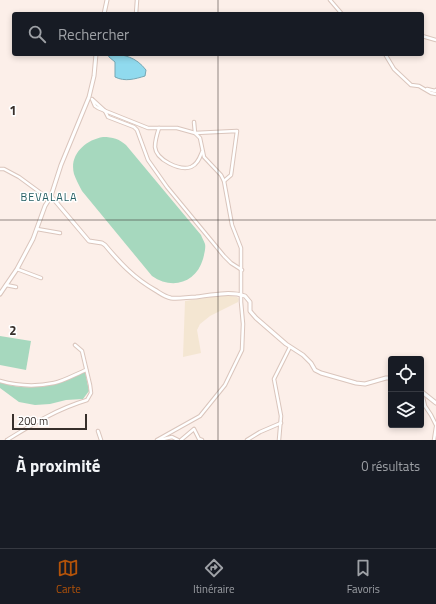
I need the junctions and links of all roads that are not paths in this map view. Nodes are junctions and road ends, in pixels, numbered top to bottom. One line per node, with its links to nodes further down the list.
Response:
1 (107, 0): 4 (street)
2 (137, 0): 5 (street)
3 (330, 0): 6 (street)
4 (104, 12)
5 (136, 12)
6 (340, 12)
7 (424, 37): 8 (street)
8 (436, 40)
9 (96, 56): 14 (street)
10 (386, 56): 11 (street)
11 (426, 89): 12 (street); 13 (street)
12 (436, 90)
13 (436, 94)
14 (91, 98): 15 (street); 22 (street)
15 (106, 111): 17 (street); 26 (street)
16 (194, 122): 18 (street)
17 (159, 128): 18 (street); 19 (street)
18 (195, 133): 19 (street); 21 (street)
19 (202, 151): 21 (street)
20 (0, 169): 22 (street)
21 (224, 181): 26 (street)
22 (50, 198): 23 (street); 31 (street)
23 (38, 229): 24 (street); 25 (street)
24 (60, 233)
25 (17, 269): 27 (street); 28 (street)
26 (242, 270): 31 (street)
27 (41, 278)
28 (6, 285): 29 (street); 30 (street)
29 (16, 287)
30 (0, 294)
31 (242, 295): 33 (street); 45 (street)
32 (75, 345): 34 (street)
33 (290, 347): 35 (street); 40 (street)
34 (86, 370): 36 (street); 43 (street)
35 (388, 378)
36 (0, 381)
37 (424, 394): 39 (street)
38 (424, 401): 41 (street)
39 (436, 403)
40 (281, 423): 48 (street); 49 (street)
41 (436, 426): 50 (street)
42 (98, 431): 44 (street)
43 (7, 440)
44 (101, 440)
45 (158, 440): 46 (street)
46 (180, 440): 47 (street)
47 (202, 440)
48 (247, 440)
49 (279, 440)
50 (434, 440)

